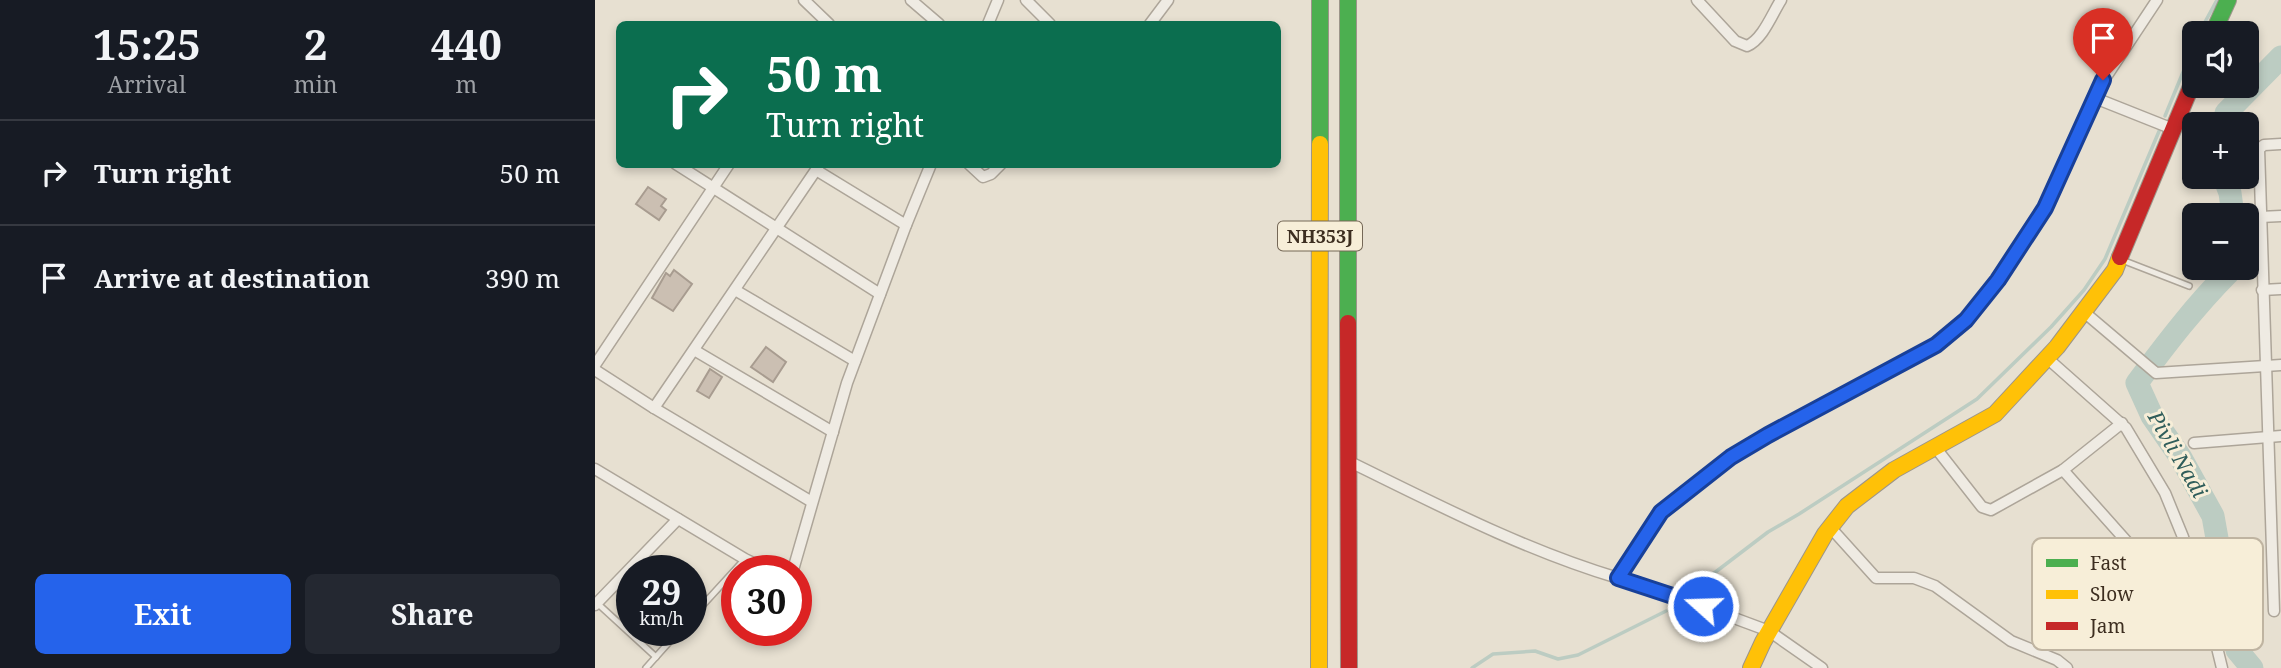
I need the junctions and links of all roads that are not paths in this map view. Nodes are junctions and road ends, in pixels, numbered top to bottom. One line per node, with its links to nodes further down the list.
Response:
1 (911, 0): 13 (street)
2 (998, 0): 14 (street)
3 (1025, 0): 15 (street)
4 (1168, 0): 16 (street)
5 (1320, 0): 78 (main road, NH353J)
6 (1348, 0): 54 (main road, NH353J)
7 (1697, 0): 8 (street)
8 (1781, 0)
9 (2157, 0): 18 (street)
10 (2228, 0): 17 (main road)
11 (810, 2): 12 (street)
12 (824, 21)
13 (936, 21)
14 (989, 21)
15 (1047, 21)
16 (1152, 21)
17 (2218, 21)
18 (2095, 98): 20 (street); 65 (street)
19 (2186, 98): 20 (main road)
20 (2173, 129): 34 (main road)
21 (2281, 144): 31 (street)
22 (682, 168): 29 (street)
23 (726, 168): 29 (street)
24 (817, 168): 33 (street)
25 (820, 168): 32 (street)
26 (929, 168): 32 (street)
27 (973, 168): 28 (street)
28 (997, 168)
29 (713, 189): 33 (street); 46 (street)
30 (2281, 216): 31 (street)
31 (2260, 217): 38 (street)
32 (906, 225): 39 (street)
33 (776, 229): 37 (street); 39 (street)
34 (2119, 259): 35 (lane); 40 (main road)
35 (2189, 286)
36 (2281, 289): 38 (street)
37 (735, 290): 41 (street); 43 (street)
38 (2262, 290): 45 (street)
39 (880, 294): 43 (street)
40 (2084, 312): 42 (main road); 45 (street)
41 (694, 350): 47 (street); 49 (street)
42 (2047, 358): 48 (street); 53 (main road)
43 (855, 361): 49 (street)
44 (2281, 365): 45 (street)
45 (2265, 366): 50 (street)
46 (595, 368): 47 (street)
47 (654, 408): 57 (street)
48 (2122, 423): 56 (street); 62 (street)
49 (833, 432): 57 (street)
50 (2267, 436): 51 (street); 52 (street); 58 (street)
51 (2281, 436)
52 (2193, 443)
53 (1935, 447): 56 (street); 60 (main road)
54 (1348, 466): 65 (street); 79 (main road, NH353J)
55 (595, 469): 59 (street)
56 (2063, 470): 61 (street)
57 (812, 502): 64 (street)
58 (2275, 510): 66 (street)
59 (678, 519): 63 (street); 69 (street)
60 (1830, 527): 71 (main road); 73 (street)
61 (2121, 538)
62 (2182, 538)
63 (738, 555)
64 (797, 555)
65 (1618, 578): 71 (street)
66 (2277, 580): 70 (street)
67 (721, 585): 68 (lane)
68 (707, 601)
69 (596, 604): 76 (lane)
70 (2274, 611)
71 (1769, 631): 80 (main road); 81 (street)
72 (666, 646): 76 (lane)
73 (2032, 650)
74 (2033, 650): 82 (street)
75 (2218, 650): 83 (street)
76 (656, 657): 77 (lane)
77 (646, 668)
78 (1319, 668)
79 (1349, 668)
80 (1751, 668)
81 (1822, 668)
82 (2067, 668)
83 (2222, 668)

